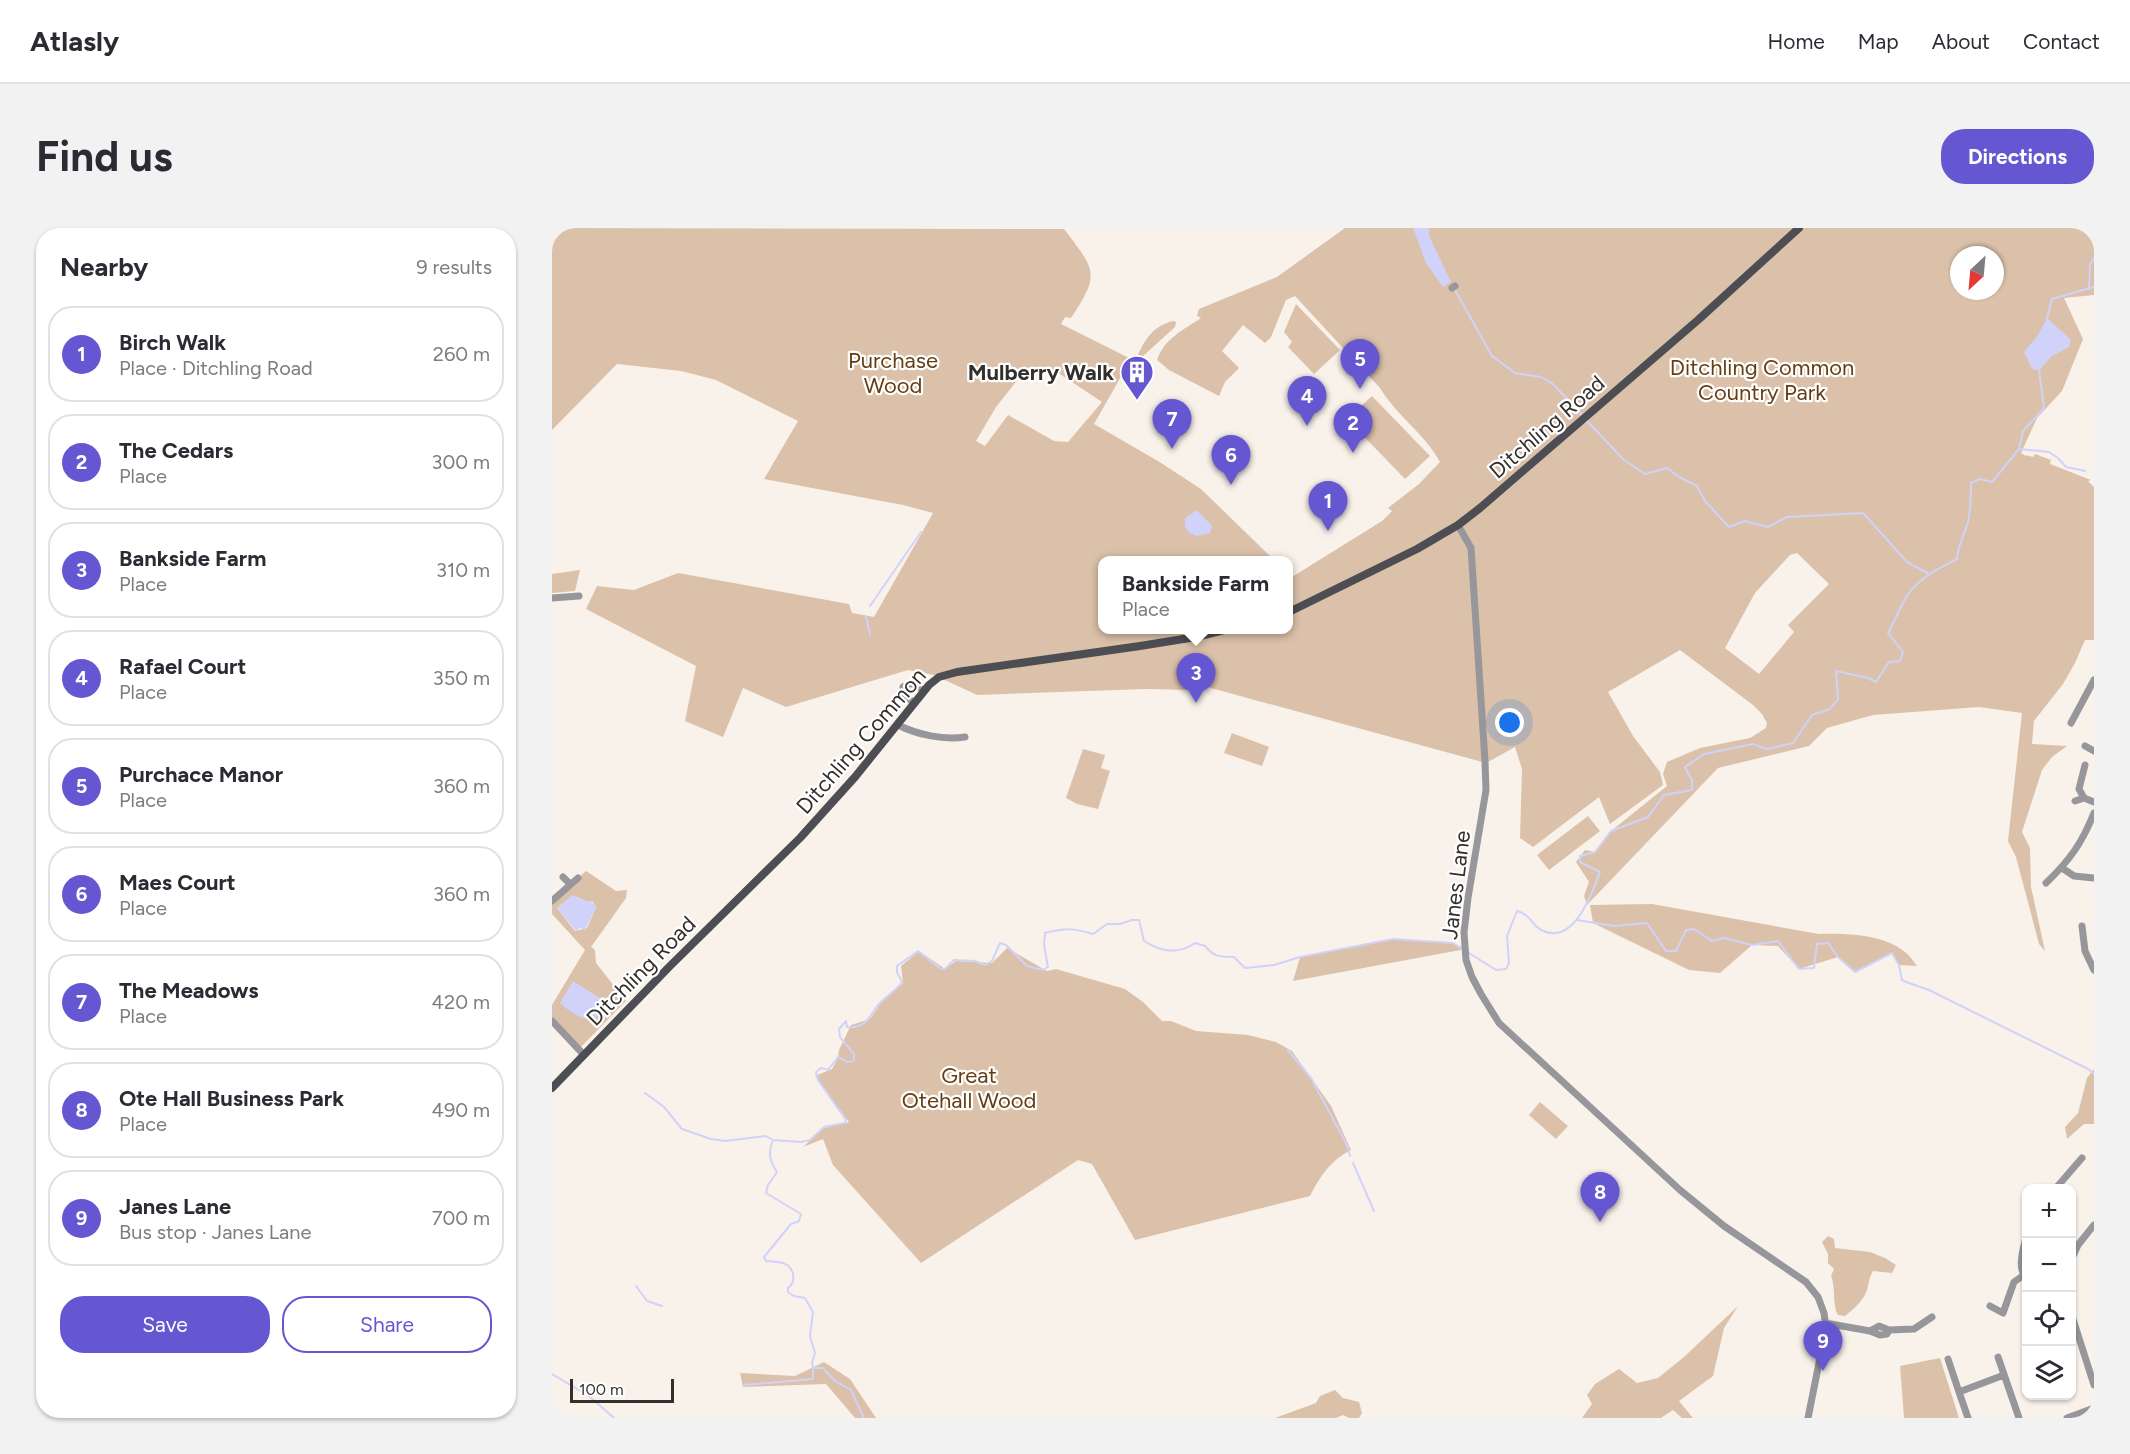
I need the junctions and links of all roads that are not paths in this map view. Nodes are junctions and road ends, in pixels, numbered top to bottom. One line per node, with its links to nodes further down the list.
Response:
1 (1799, 228): 2 (main road, Ditchling Road)
2 (1458, 525): 5 (main road, Ditchling Road); 43 (street, Janes Lane)
3 (579, 596): 4 (street)
4 (552, 598)
5 (1293, 610)
6 (1208, 634): 8 (main road, Ditchling Common)
7 (2094, 680): 9 (street)
8 (923, 690): 10 (main road, Ditchling Common); 10 (street)
9 (2092, 690): 11 (street)
10 (914, 703): 12 (main road, Ditchling Common)
11 (2071, 723)
12 (898, 725): 14 (street); 27 (main road, Ditchling Common)
13 (966, 737): 14 (street)
14 (954, 739): 16 (street)
15 (2085, 746): 17 (street)
16 (955, 747)
17 (2094, 751)
18 (2085, 765): 19 (street)
19 (2084, 798): 20 (street); 21 (street)
20 (2075, 801)
21 (2094, 802)
22 (2094, 813): 23 (street)
23 (2062, 868): 26 (street); 28 (street)
24 (563, 877): 29 (street)
25 (578, 878): 29 (street)
26 (2094, 878)
27 (757, 881): 34 (main road, Ditchling Road)
28 (2046, 883)
29 (570, 884): 30 (street)
30 (552, 901)
31 (2082, 926): 32 (street)
32 (2094, 970)
33 (552, 1021): 34 (street)
34 (584, 1055): 35 (main road, Ditchling Road)
35 (552, 1088)
36 (2082, 1158): 37 (street)
37 (2059, 1184)
38 (2094, 1225): 39 (street)
39 (2076, 1241)
40 (2022, 1278): 41 (street)
41 (1990, 1306)
42 (1932, 1317): 43 (street)
43 (1825, 1323): 51 (street, Janes Lane)
44 (2076, 1329): 48 (street)
45 (1998, 1357): 47 (street)
46 (1948, 1359): 49 (street)
47 (2004, 1375): 49 (street); 53 (street)
48 (2094, 1385)
49 (1959, 1392): 52 (street)
50 (2094, 1408): 54 (street)
51 (1808, 1418)
52 (1968, 1418)
53 (2019, 1418)
54 (2067, 1418)

